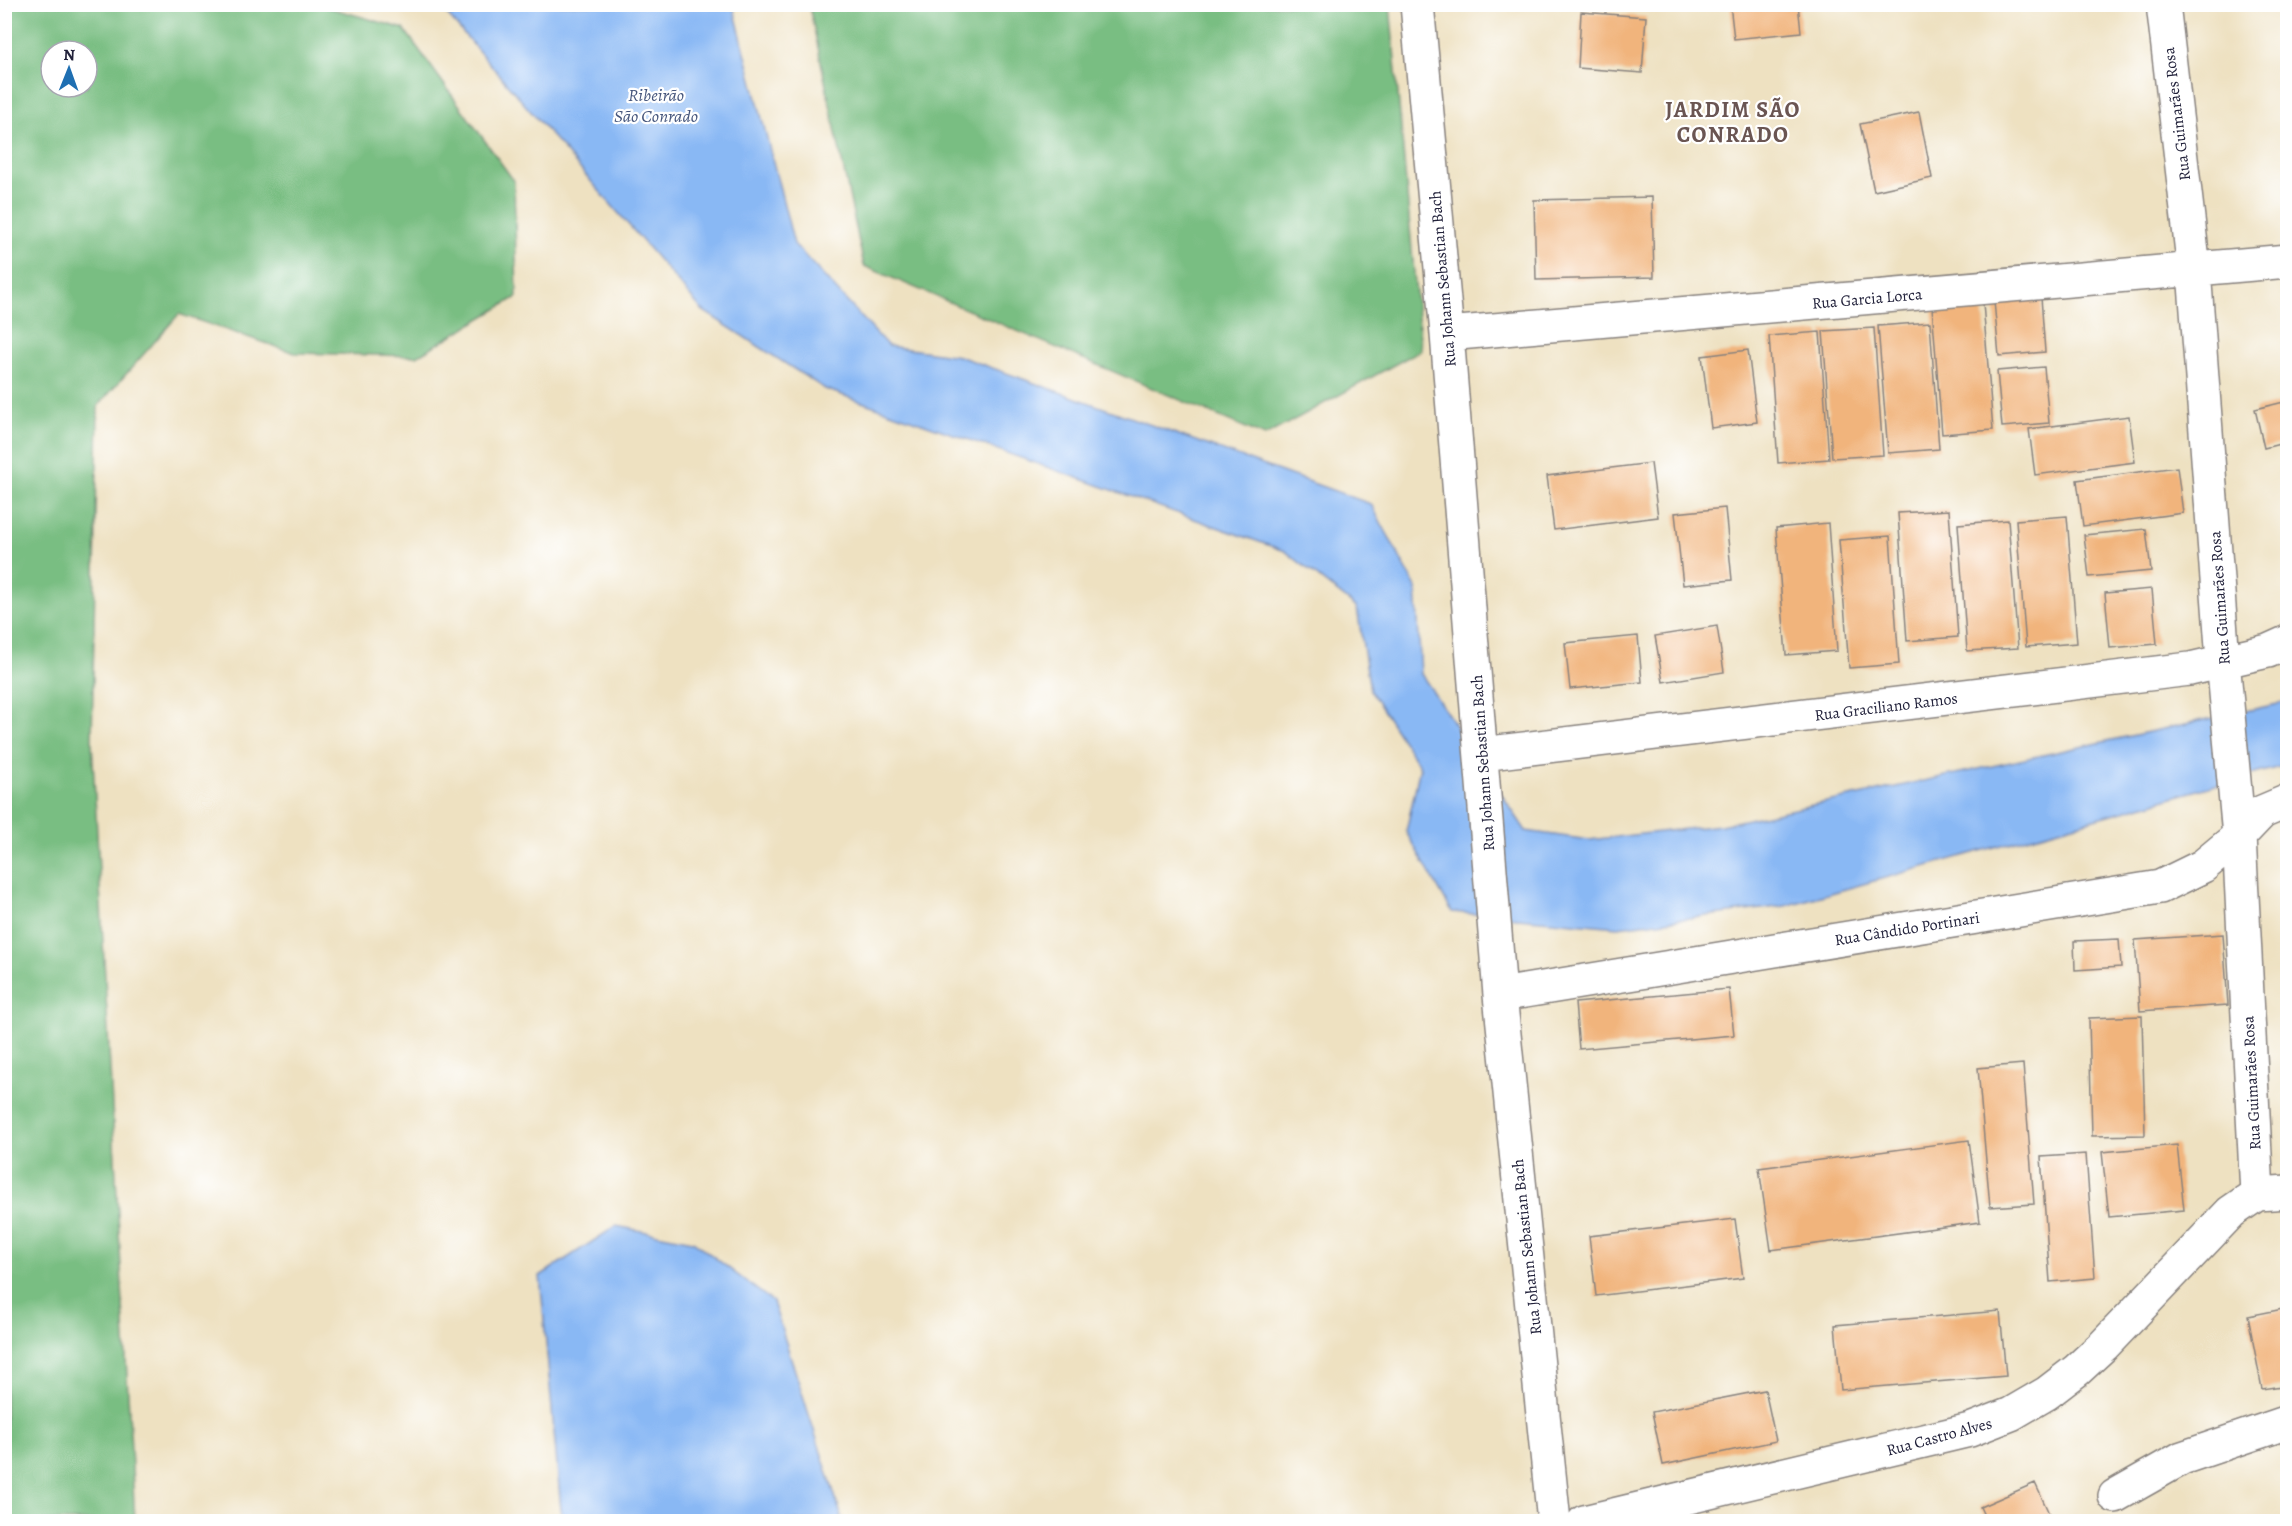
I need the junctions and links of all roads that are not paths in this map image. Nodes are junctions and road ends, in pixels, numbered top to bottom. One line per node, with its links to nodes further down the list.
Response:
1 (1417, 4): 5 (street, Rua Johann Sebastian Bach)
2 (2163, 4): 4 (street, Rua Guimarães Rosa)
3 (2288, 261): 4 (street, Rua Garcia Lorca)
4 (2194, 270): 5 (street, Rua Garcia Lorca); 7 (street, Rua Guimarães Rosa)
5 (1447, 334): 8 (street, Rua Johann Sebastian Bach)
6 (2288, 642): 7 (street, Rua Graciliano Ramos)
7 (2223, 660): 8 (street, Rua Graciliano Ramos); 10 (street, Rua Guimarães Rosa)
8 (1481, 754): 11 (street, Rua Johann Sebastian Bach)
9 (2288, 801): 10 (street, Rua Cândido Portinari)
10 (2239, 836): 11 (street, Rua Cândido Portinari); 12 (street, Rua Guimarães Rosa)
11 (1500, 994): 15 (street, Rua Johann Sebastian Bach)
12 (2272, 1193): 16 (street, Rua Castro Alves)
13 (2288, 1422): 14 (street)
14 (2115, 1496)
15 (1554, 1521)
16 (1584, 1521)

